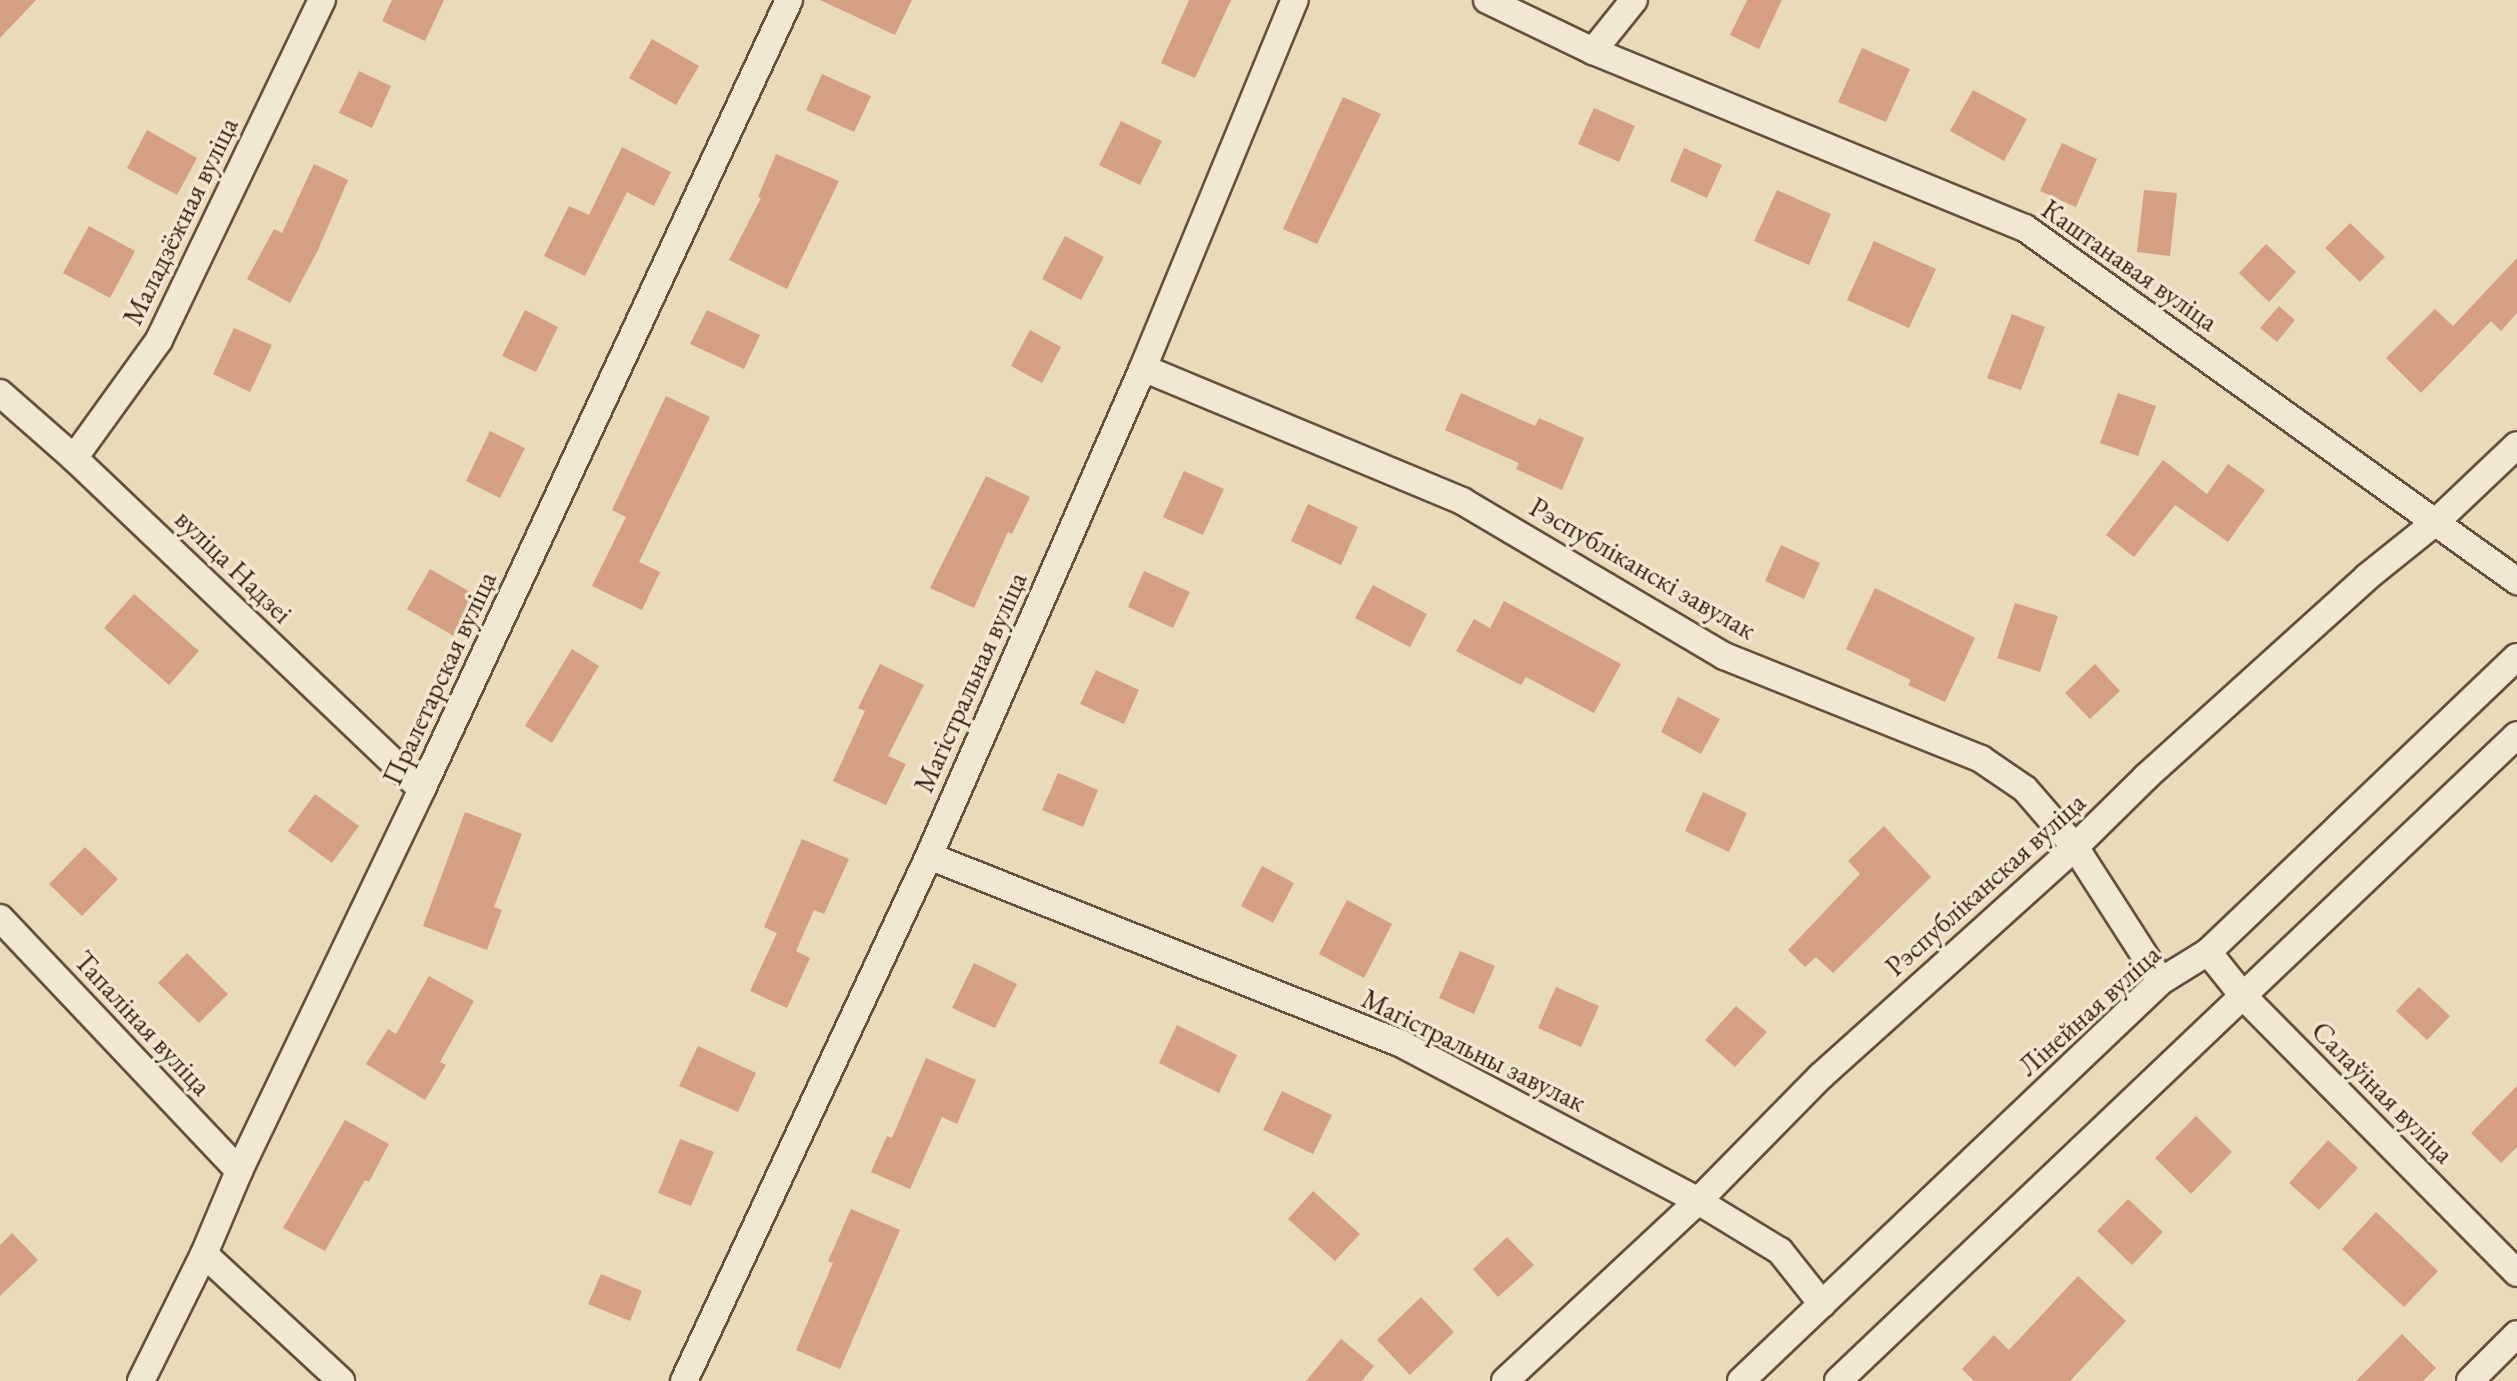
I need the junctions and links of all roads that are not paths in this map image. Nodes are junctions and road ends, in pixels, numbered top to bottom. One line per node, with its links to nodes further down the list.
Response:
1 (322, 0): 10 (street, Маладзёжная вуліца)
2 (789, 0): 15 (street, Пралетарская вуліца)
3 (1295, 0): 7 (street, Магістральная вуліца)
4 (1487, 0): 6 (street, Каштанавая вуліца)
5 (1634, 0): 6 (street)
6 (1593, 51): 11 (street, Каштанавая вуліца)
7 (1143, 368): 16 (street, Рэспубліканскі завулак); 17 (street, Магістральная вуліца)
8 (0, 393): 10 (street, вуліца Надзеі)
9 (2517, 445): 11 (street, Рэспубліканская вуліца)
10 (74, 458): 15 (street, вуліца Надзеі)
11 (2437, 521): 12 (street, Каштанавая вуліца); 16 (street, Рэспубліканская вуліца)
12 (2517, 581)
13 (2517, 657): 19 (street, Лінейная вуліца)
14 (2517, 735): 21 (street)
15 (422, 789): 22 (street, Пралетарская вуліца)
16 (2075, 847): 20 (street, Рэспубліканскі завулак); 23 (street, Рэспубліканская вуліца)
17 (929, 856): 23 (street, Магістральны завулак); 30 (street, Магістральная вуліца)
18 (0, 918): 22 (street, Тапаліная вуліца)
19 (2208, 952): 20 (street, Лінейная вуліца); 21 (street, Салаўіная вуліца)
20 (2161, 981): 26 (street, Лінейная вуліца)
21 (2244, 997): 25 (street, Салаўіная вуліца); 33 (street)
22 (239, 1171): 24 (street, Пралетарская вуліца)
23 (1698, 1201): 26 (street, Магістральны завулак); 31 (street, Рэспубліканская вуліца)
24 (204, 1254): 28 (street, Пралетарская вуліца); 29 (street)
25 (2517, 1273)
26 (1822, 1304): 32 (street, Лінейная вуліца)
27 (2517, 1334): 34 (street)
28 (141, 1381)
29 (341, 1381)
30 (684, 1381)
31 (1505, 1381)
32 (1741, 1381)
33 (1838, 1381)
34 (2470, 1381)

